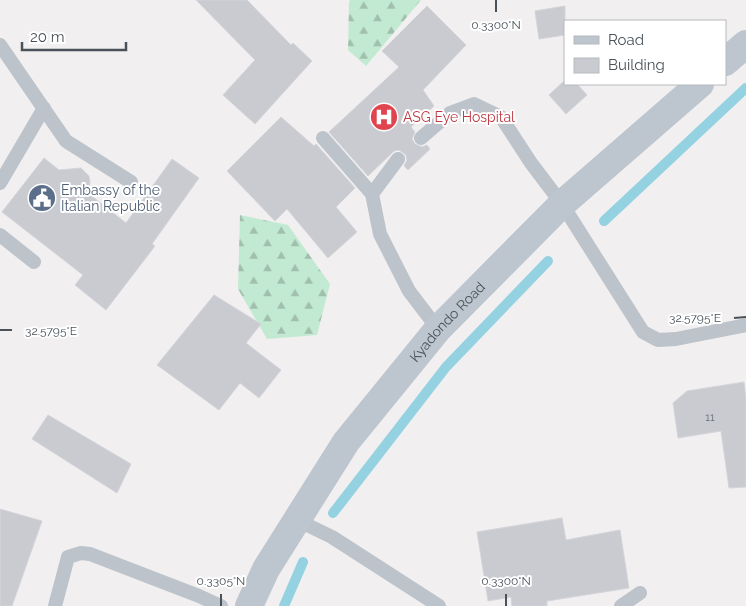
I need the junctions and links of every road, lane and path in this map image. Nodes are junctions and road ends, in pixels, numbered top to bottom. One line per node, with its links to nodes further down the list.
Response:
1 (746, 44): 3 (main road)
2 (0, 45): 5 (lane)
3 (726, 61)
4 (699, 85): 12 (main road, Kyadondo Road)
5 (44, 108): 9 (lane); 10 (lane)
6 (323, 138): 11 (lane)
7 (420, 138): 12 (lane)
8 (398, 159): 11 (lane)
9 (131, 182)
10 (0, 183)
11 (372, 194): 16 (lane)
12 (562, 204): 15 (lane); 16 (main road, Kyadondo Road)
13 (0, 235): 14 (lane)
14 (34, 262)
15 (746, 325)
16 (438, 329): 17 (main road, Kyadondo Road)
17 (296, 520): 21 (main road, Kyadondo Road); 22 (lane)
18 (640, 593): 23 (lane)
19 (54, 606): 20 (lane)
20 (221, 606)
21 (249, 606)
22 (439, 606)
23 (621, 606)

